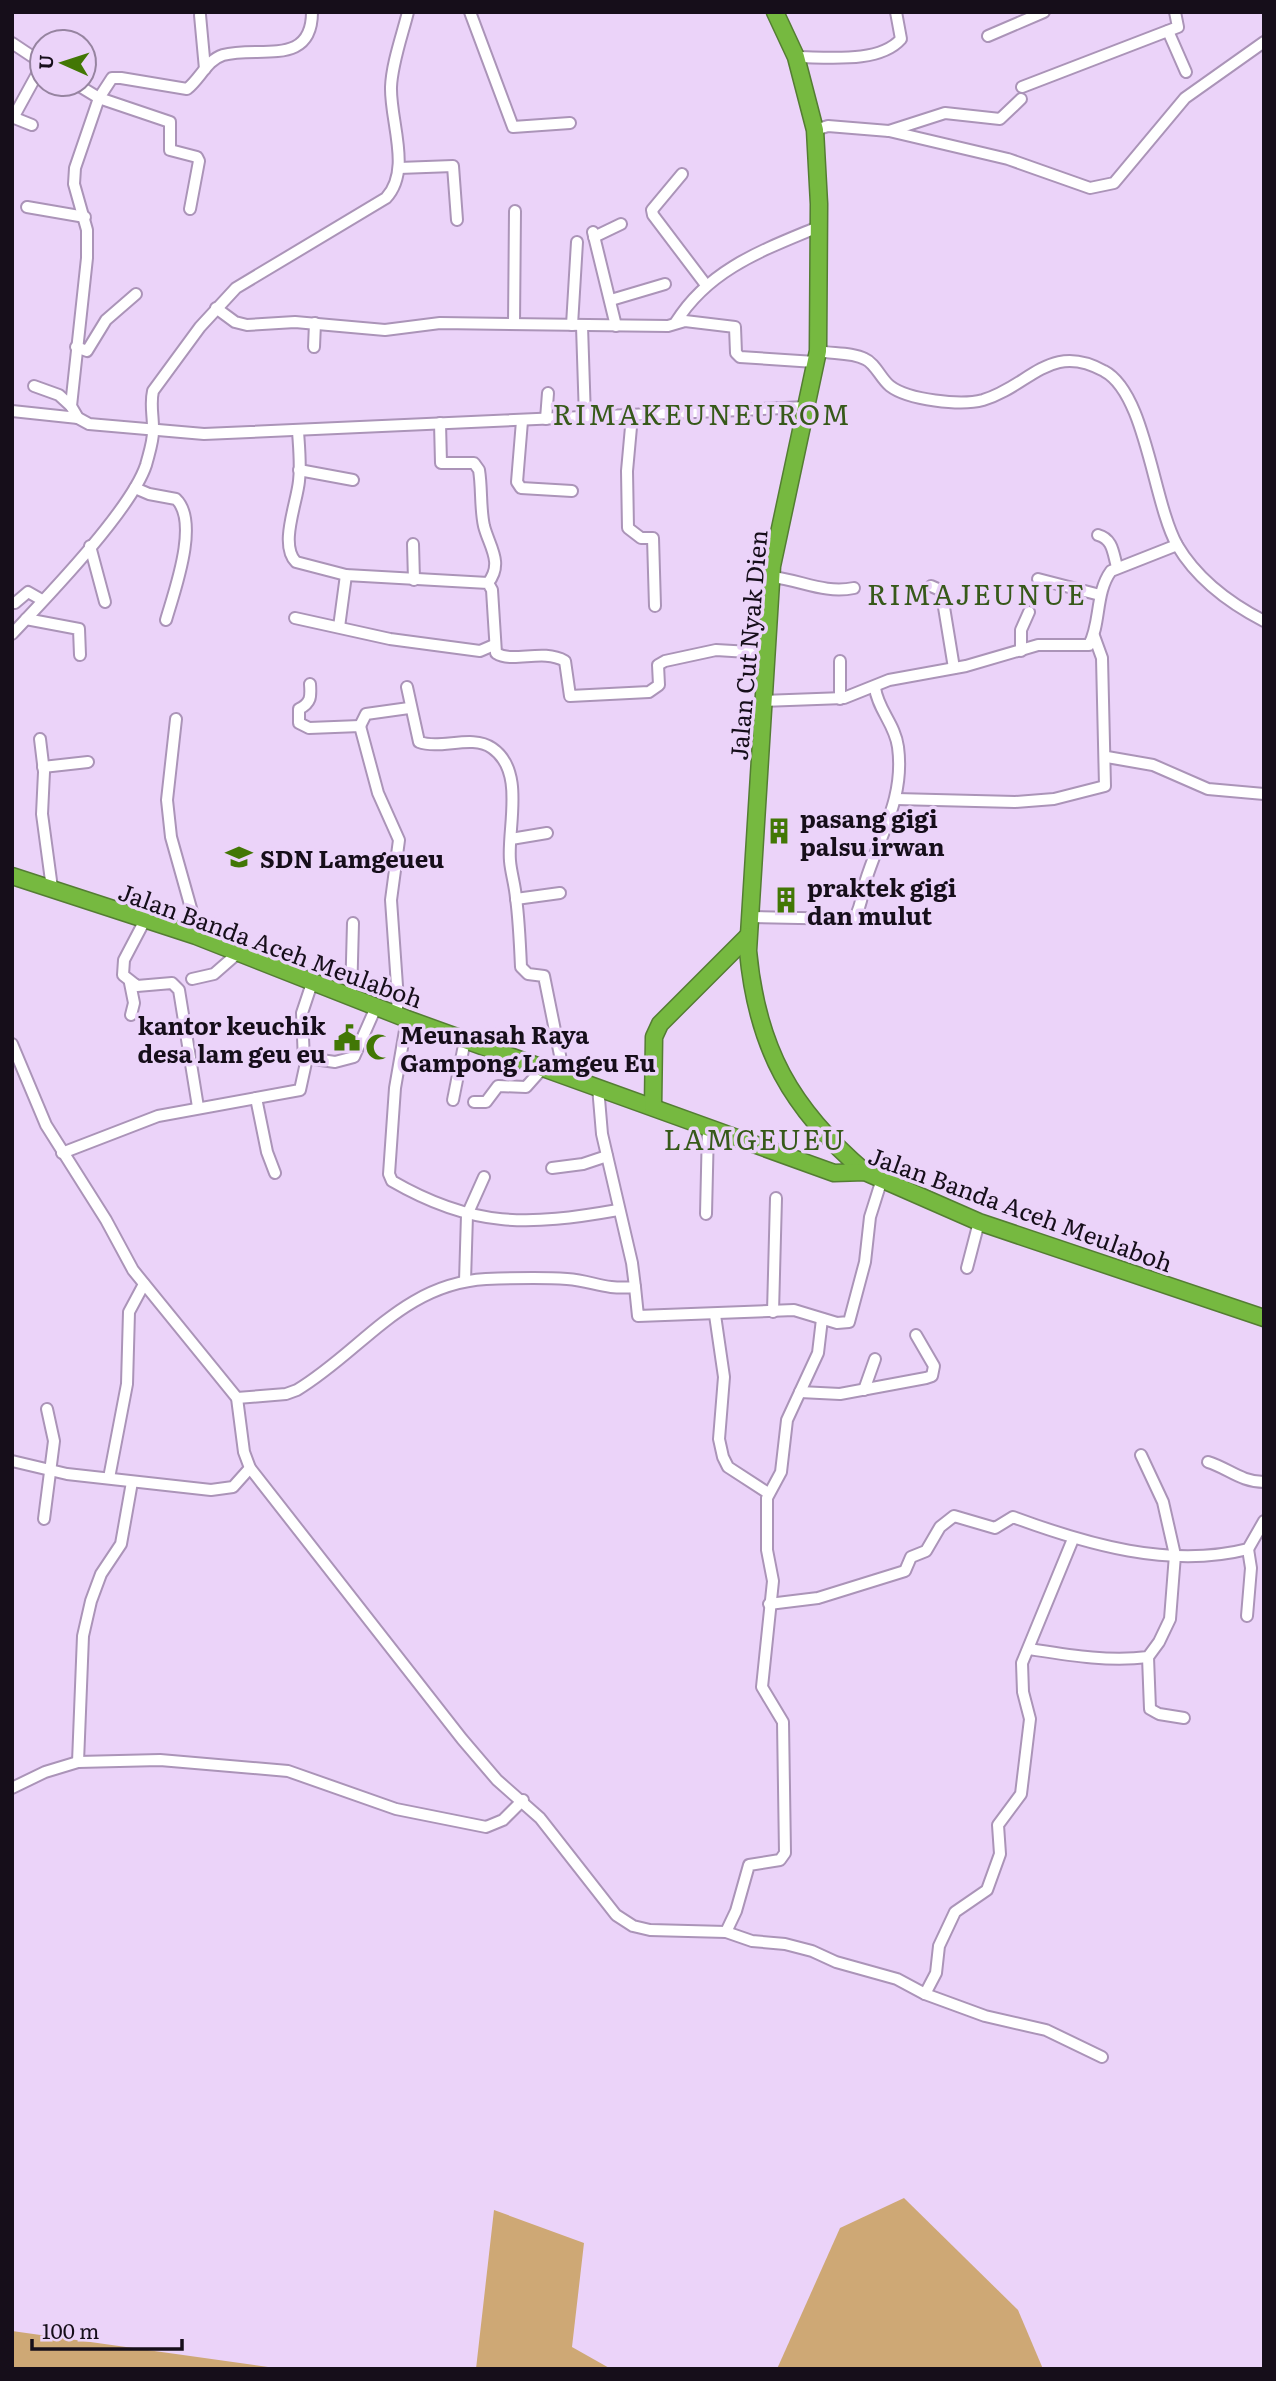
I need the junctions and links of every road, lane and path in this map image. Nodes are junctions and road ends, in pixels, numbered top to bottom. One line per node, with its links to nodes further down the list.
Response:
1 (312, 12): 15 (street)
2 (408, 12): 26 (street)
3 (470, 12): 22 (street)
4 (775, 12): 14 (highway, Jalan Cut Nyak Dien)
5 (896, 12): 14 (street)
6 (1044, 12): 10 (street)
7 (1175, 12): 9 (street)
8 (200, 15): 15 (street)
9 (1168, 31): 16 (street); 17 (street)
10 (988, 36)
11 (1264, 42): 25 (street)
12 (12, 45): 13 (street)
13 (28, 55)
14 (796, 57): 24 (highway, Jalan Cut Nyak Dien)
15 (205, 69): 19 (street)
16 (1186, 72)
17 (1022, 87)
18 (28, 90): 21 (street)
19 (99, 98): 29 (street); 31 (street)
20 (1021, 99): 25 (street)
21 (13, 117): 23 (street)
22 (570, 122)
23 (32, 125)
24 (815, 130): 25 (street); 34 (highway, Jalan Cut Nyak Dien)
25 (889, 131)
26 (399, 168): 32 (street); 40 (street)
27 (682, 174): 37 (street)
28 (27, 207): 31 (street)
29 (190, 209)
30 (515, 211): 43 (street)
31 (85, 217): 46 (street)
32 (457, 220)
33 (621, 224): 39 (street)
34 (818, 227): 37 (street); 48 (highway, Jalan Cut Nyak Dien)
35 (577, 243): 44 (street)
36 (665, 284): 39 (street)
37 (706, 285): 41 (street)
38 (136, 294): 46 (street)
39 (611, 300): 45 (street)
40 (216, 309): 42 (street); 60 (street)
41 (676, 322): 45 (street); 48 (street)
42 (315, 323): 43 (street); 47 (street)
43 (514, 324): 44 (street)
44 (577, 326): 45 (street); 56 (street)
45 (615, 326)
46 (76, 347): 51 (street)
47 (314, 347)
48 (816, 356): 52 (highway, Jalan Cut Nyak Dien); 68 (street)
49 (34, 386): 51 (street)
50 (548, 393): 57 (street)
51 (71, 406): 55 (street)
52 (806, 407): 54 (street); 72 (highway, Jalan Cut Nyak Dien)
53 (12, 411): 55 (street)
54 (632, 416): 56 (street); 82 (street)
55 (78, 418): 60 (street)
56 (585, 418): 57 (street)
57 (546, 419): 58 (street)
58 (522, 421): 59 (street); 65 (street)
59 (440, 423): 61 (street); 75 (street)
60 (148, 429): 61 (street); 64 (street)
61 (298, 431): 62 (street)
62 (299, 470): 63 (street); 71 (street)
63 (354, 480)
64 (135, 488): 69 (street); 86 (street)
65 (572, 491)
66 (1098, 535): 70 (street)
67 (413, 544): 74 (street)
68 (1177, 545): 70 (street); 87 (street)
69 (90, 546): 79 (street); 80 (street)
70 (1117, 567): 78 (street)
71 (346, 575): 74 (street); 88 (street)
72 (772, 577): 77 (street); 93 (highway, Jalan Cut Nyak Dien)
73 (1038, 579): 78 (street)
74 (414, 580): 75 (street)
75 (488, 583): 91 (street)
76 (931, 586): 96 (street)
77 (854, 588)
78 (1100, 595): 90 (street)
79 (40, 598): 81 (street); 85 (street)
80 (105, 602)
81 (15, 603)
82 (655, 606)
83 (1029, 612): 92 (street)
84 (295, 618): 88 (street)
85 (26, 619): 89 (street); 94 (street)
86 (166, 620)
87 (1264, 621)
88 (340, 627): 91 (street)
89 (12, 634)
90 (1094, 636): 92 (street); 106 (street)
91 (494, 645): 93 (street)
92 (1021, 651): 96 (street)
93 (766, 653): 101 (highway, Jalan Cut Nyak Dien)
94 (80, 655)
95 (840, 662): 100 (street)
96 (954, 668): 99 (street)
97 (310, 684): 104 (street)
98 (407, 687): 102 (street)
99 (875, 688): 100 (street); 110 (street)
100 (840, 699): 101 (street)
101 (762, 701): 117 (highway, Jalan Cut Nyak Dien)
102 (409, 708): 104 (street); 112 (street)
103 (176, 719): 120 (street)
104 (360, 726): 129 (street)
105 (40, 739): 108 (street)
106 (1107, 757): 109 (street); 110 (street)
107 (88, 762): 108 (street)
108 (43, 767): 114 (street)
109 (1264, 794)
110 (896, 799): 117 (street)
111 (547, 833): 112 (street)
112 (511, 839): 116 (street)
113 (12, 876): 114 (highway, Jalan Banda Aceh Meulaboh)
114 (52, 888): 118 (highway, Jalan Banda Aceh Meulaboh)
115 (560, 893): 116 (street)
116 (516, 899): 135 (street)
117 (750, 917): 121 (highway, Jalan Cut Nyak Dien)
118 (145, 920): 120 (highway, Jalan Banda Aceh Meulaboh); 124 (street)
119 (353, 923): 126 (street)
120 (196, 936): 122 (highway, Jalan Banda Aceh Meulaboh)
121 (748, 936): 141 (highway); 146 (highway, Jalan Cut Nyak Dien)
122 (238, 953): 123 (street); 125 (highway, Jalan Banda Aceh Meulaboh)
123 (192, 979)
124 (130, 983): 128 (street); 140 (street)
125 (312, 983): 126 (highway, Jalan Banda Aceh Meulaboh); 132 (street)
126 (351, 998): 127 (highway, Jalan Banda Aceh Meulaboh)
127 (376, 1007): 129 (highway, Jalan Banda Aceh Meulaboh); 132 (street)
128 (131, 1015)
129 (402, 1017): 130 (highway, Jalan Banda Aceh Meulaboh); 153 (street)
130 (465, 1040): 134 (highway, Jalan Banda Aceh Meulaboh); 138 (street)
131 (12, 1044): 133 (street)
132 (304, 1061): 137 (street)
133 (16, 1066): 143 (street)
134 (542, 1069): 135 (highway, Jalan Banda Aceh Meulaboh); 139 (street)
135 (564, 1075): 136 (highway, Jalan Banda Aceh Meulaboh)
136 (598, 1087): 141 (highway, Jalan Banda Aceh Meulaboh); 144 (street)
137 (256, 1098): 140 (street); 147 (street)
138 (453, 1100)
139 (474, 1102)
140 (198, 1107): 143 (street)
141 (653, 1107): 142 (highway, Jalan Banda Aceh Meulaboh)
142 (708, 1128): 146 (highway, Jalan Banda Aceh Meulaboh); 152 (street)
143 (62, 1153): 157 (street)
144 (607, 1156): 145 (street); 151 (street)
145 (552, 1168)
146 (865, 1172): 149 (highway, Jalan Banda Aceh Meulaboh)
147 (275, 1173)
148 (484, 1177): 153 (street)
149 (882, 1179): 154 (highway, Jalan Banda Aceh Meulaboh); 162 (street)
150 (776, 1198): 159 (street)
151 (618, 1210): 153 (street); 158 (street)
152 (706, 1214)
153 (467, 1216): 156 (street)
154 (979, 1222): 155 (street); 161 (highway, Jalan Banda Aceh Meulaboh)
155 (967, 1268)
156 (466, 1281): 158 (street); 167 (street)
157 (144, 1284): 167 (street); 174 (street)
158 (635, 1287): 160 (street)
159 (773, 1312): 160 (street); 162 (street)
160 (715, 1315): 177 (street)
161 (1264, 1318)
162 (822, 1319): 166 (street)
163 (916, 1335): 165 (street)
164 (874, 1359): 165 (street)
165 (864, 1391): 166 (street)
166 (800, 1392): 177 (street)
167 (237, 1398): 172 (street)
168 (47, 1409): 173 (street)
169 (1141, 1455): 182 (street)
170 (12, 1462): 173 (street)
171 (1208, 1462): 176 (street)
172 (250, 1468): 175 (street); 190 (street)
173 (50, 1470): 174 (street); 178 (street)
174 (109, 1478): 175 (street)
175 (132, 1482): 188 (street)
176 (1264, 1482)
177 (768, 1493): 183 (street)
178 (44, 1519)
179 (1264, 1521): 181 (street)
180 (1073, 1539): 182 (street); 183 (street); 185 (street)
181 (1248, 1549): 182 (street); 184 (street)
182 (1175, 1555): 186 (street)
183 (769, 1604): 191 (street)
184 (1247, 1616)
185 (1030, 1649): 186 (street); 192 (street)
186 (1148, 1657): 187 (street)
187 (1184, 1718)
188 (78, 1762): 189 (street); 190 (street)
189 (12, 1788)
190 (523, 1800): 191 (street)
191 (726, 1932): 192 (street)
192 (925, 1994): 193 (street)
193 (1102, 2057)

